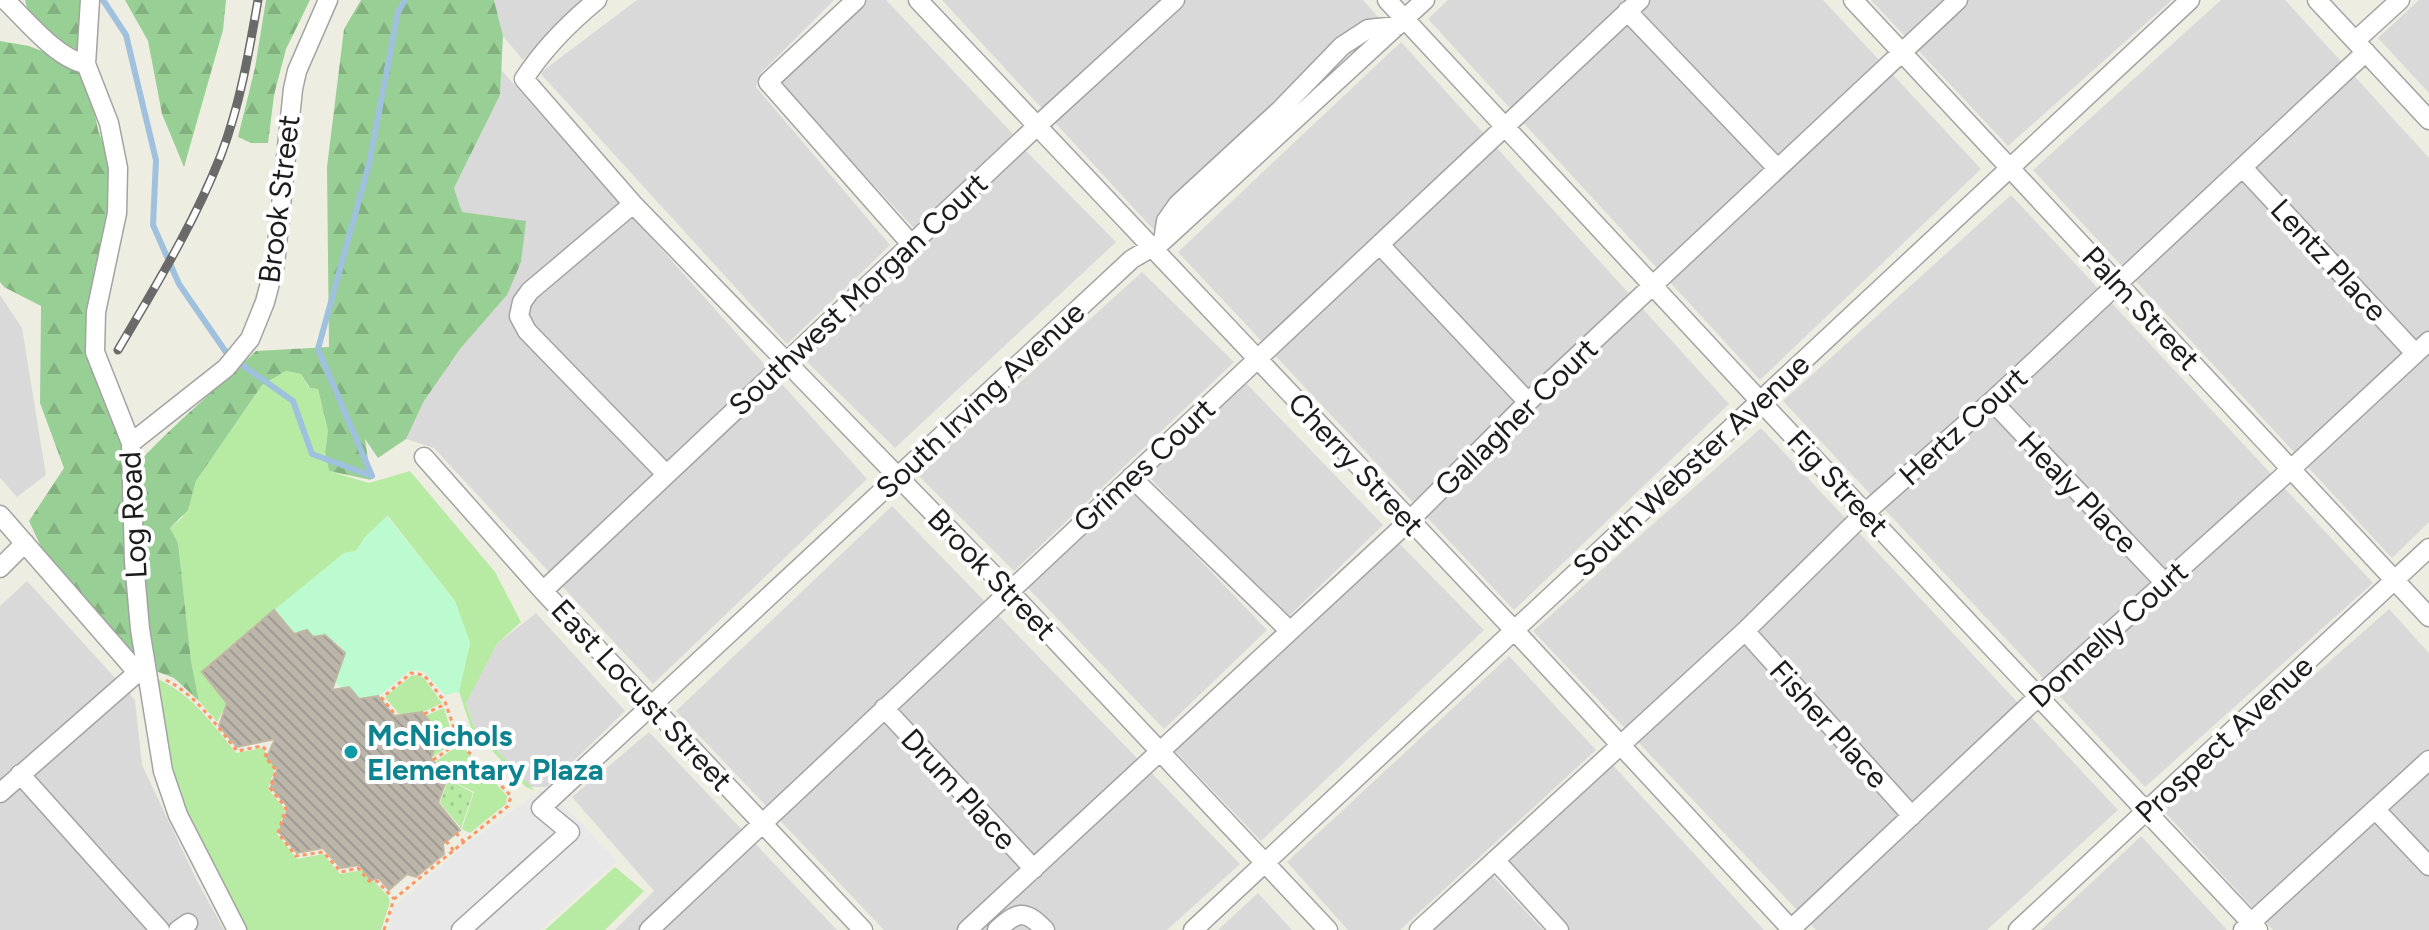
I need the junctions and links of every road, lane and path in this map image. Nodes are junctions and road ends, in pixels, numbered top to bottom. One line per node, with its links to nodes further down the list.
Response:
1 (5, 0): 18 (street)
2 (90, 0): 18 (street, Log Road)
3 (328, 0): 37 (street, Brook Street)
4 (597, 0): 25 (street, Brook Street)
5 (856, 0): 27 (street)
6 (918, 0): 20 (street, Cherry Street)
7 (1425, 0): 15 (street, South Irving Avenue)
8 (1853, 0): 17 (street, Palm Street)
9 (1958, 0): 17 (street, Gallagher Court)
10 (2190, 0): 23 (street, South Webster Avenue)
11 (2317, 0): 16 (street)
12 (2400, 0): 16 (street, Hertz Court)
13 (1165, 3): 20 (street, Southwest Morgan Court)
14 (1634, 5): 21 (street, Grimes Court); 22 (street)
15 (1397, 11): 21 (street, Fig Street); 26 (street, South Irving Avenue)
16 (2360, 46): 19 (street); 24 (street, Hertz Court)
17 (1902, 53): 22 (street, Gallagher Court); 23 (street, Palm Street)
18 (86, 64): 37 (street, Log Road)
19 (2429, 120)
20 (1037, 126): 26 (street, Cherry Street); 27 (street, Southwest Morgan Court)
21 (1504, 127): 28 (street, Grimes Court); 30 (street, Fig Street)
22 (1777, 168): 30 (street, Gallagher Court)
23 (2009, 168): 29 (street, Palm Street); 34 (street, South Webster Avenue)
24 (2243, 168): 29 (street, Hertz Court); 31 (street, Lentz Place)
25 (633, 204): 33 (street, Brook Street); 40 (street)
26 (1158, 244): 32 (street, Cherry Street); 41 (street, South Irving Avenue)
27 (912, 245): 33 (street, Southwest Morgan Court)
28 (1380, 245): 32 (street, Grimes Court); 36 (street)
29 (2119, 283): 35 (street, Hertz Court); 39 (street, Palm Street)
30 (1652, 286): 34 (street, Fig Street); 36 (street, Gallagher Court)
31 (2422, 347): 39 (street, Donnelly Court)
32 (1257, 358): 42 (street, Grimes Court); 45 (street, Cherry Street)
33 (788, 361): 40 (street, Southwest Morgan Court); 41 (street, Brook Street)
34 (1760, 401): 43 (street, Fig Street); 54 (street, South Webster Avenue)
35 (1992, 401): 43 (street, Hertz Court); 50 (street, Healy Place)
36 (1528, 402): 45 (street, Gallagher Court)
37 (131, 443): 57 (street, Log Road)
38 (424, 457): 51 (street, East Locust Street)
39 (2290, 470): 49 (street, Palm Street); 50 (street, Donnelly Court)
40 (666, 474): 51 (street, Southwest Morgan Court)
41 (898, 476): 52 (street, Brook Street); 60 (street, South Irving Avenue)
42 (1131, 477): 52 (street, Grimes Court); 55 (street)
43 (1866, 512): 56 (street, Hertz Court); 58 (street, Fig Street)
44 (0, 515): 46 (street)
45 (1408, 522): 54 (street, Cherry Street); 55 (street, Gallagher Court)
46 (25, 543): 48 (street); 57 (street)
47 (2429, 548): 49 (street, Prospect Avenue)
48 (0, 568)
49 (2395, 581): 53 (street, Palm Street); 72 (street, Prospect Avenue)
50 (2165, 583): 58 (street, Donnelly Court)
51 (543, 591): 60 (street, East Locust Street)
52 (1010, 592): 61 (street, Grimes Court); 66 (street, Brook Street)
53 (2429, 617)
54 (1514, 630): 65 (street, Cherry Street); 80 (street, South Webster Avenue)
55 (1290, 631): 66 (street, Gallagher Court)
56 (1745, 631): 65 (street, Hertz Court); 73 (street, Fisher Place)
57 (143, 670): 69 (street); 83 (path); 86 (street, Log Road)
58 (2038, 697): 72 (street, Fig Street); 73 (street, Donnelly Court)
59 (446, 704): 62 (path); 63 (path); 64 (path)
60 (653, 706): 74 (street, East Locust Street); 88 (street, South Irving Avenue)
61 (884, 708): 74 (street, Grimes Court); 82 (street, Drum Place)
62 (424, 714)
63 (396, 716)
64 (459, 742): 67 (path); 77 (path)
65 (1619, 746): 79 (street, Hertz Court); 98 (street, Cherry Street)
66 (1160, 751): 80 (street, Brook Street); 82 (street, Gallagher Court)
67 (433, 760)
68 (2429, 760): 71 (street)
69 (20, 774): 70 (street); 85 (street)
70 (0, 793)
71 (2375, 809): 81 (street); 84 (street)
72 (2145, 812): 84 (street, Fig Street); 99 (street, Prospect Avenue)
73 (1912, 816): 98 (street, Donnelly Court)
74 (762, 822): 89 (street, Grimes Court); 90 (street, East Locust Street)
75 (456, 833): 77 (path)
76 (446, 841): 78 (path)
77 (464, 843): 78 (path)
78 (454, 851): 83 (path)
79 (1495, 860): 96 (street, Hertz Court); 97 (street)
80 (1264, 863): 94 (street, South Webster Avenue); 95 (street, Brook Street)
81 (2429, 866)
82 (1034, 869): 91 (street, Gallagher Court)
83 (394, 899): 87 (path)
84 (2251, 928)
85 (160, 930)
86 (237, 930)
87 (384, 930)
88 (461, 930)
89 (649, 930)
90 (863, 930)
91 (967, 930)
92 (997, 930): 93 (street)
93 (1045, 930)
94 (1193, 930)
95 (1328, 930)
96 (1419, 930)
97 (1559, 930)
98 (1791, 930)
99 (2018, 930)

